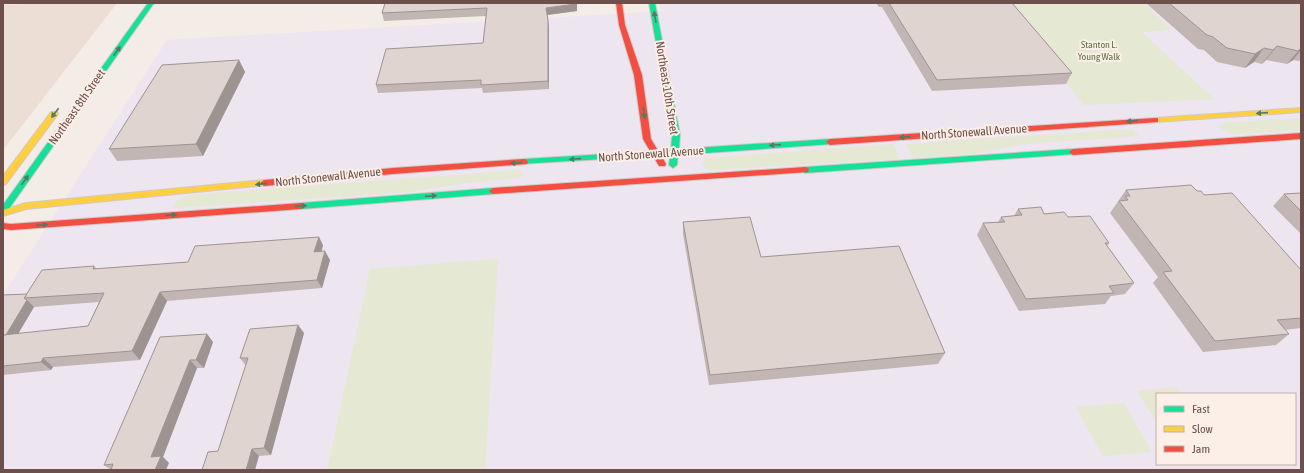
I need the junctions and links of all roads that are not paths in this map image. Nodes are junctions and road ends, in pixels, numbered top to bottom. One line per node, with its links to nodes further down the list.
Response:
1 (151, 3): 11 (main road, Northeast 8th Street, one-way to 1)
2 (619, 3): 8 (main road, one-way to 8)
3 (652, 3): 7 (main road, Northeast 10th Street, one-way to 3)
4 (61, 105): 10 (main road, Northeast 8th Street, one-way to 10)
5 (1301, 110): 7 (main road, North Stonewall Avenue, one-way to 7)
6 (1301, 136): 9 (main road)
7 (674, 152): 8 (main road, North Stonewall Avenue); 9 (main road, Northeast 10th Street)
8 (656, 154): 9 (main road); 11 (main road, North Stonewall Avenue, one-way to 11)
9 (671, 180): 12 (main road, one-way to 9)
10 (3, 182)
11 (3, 212)
12 (3, 226)

